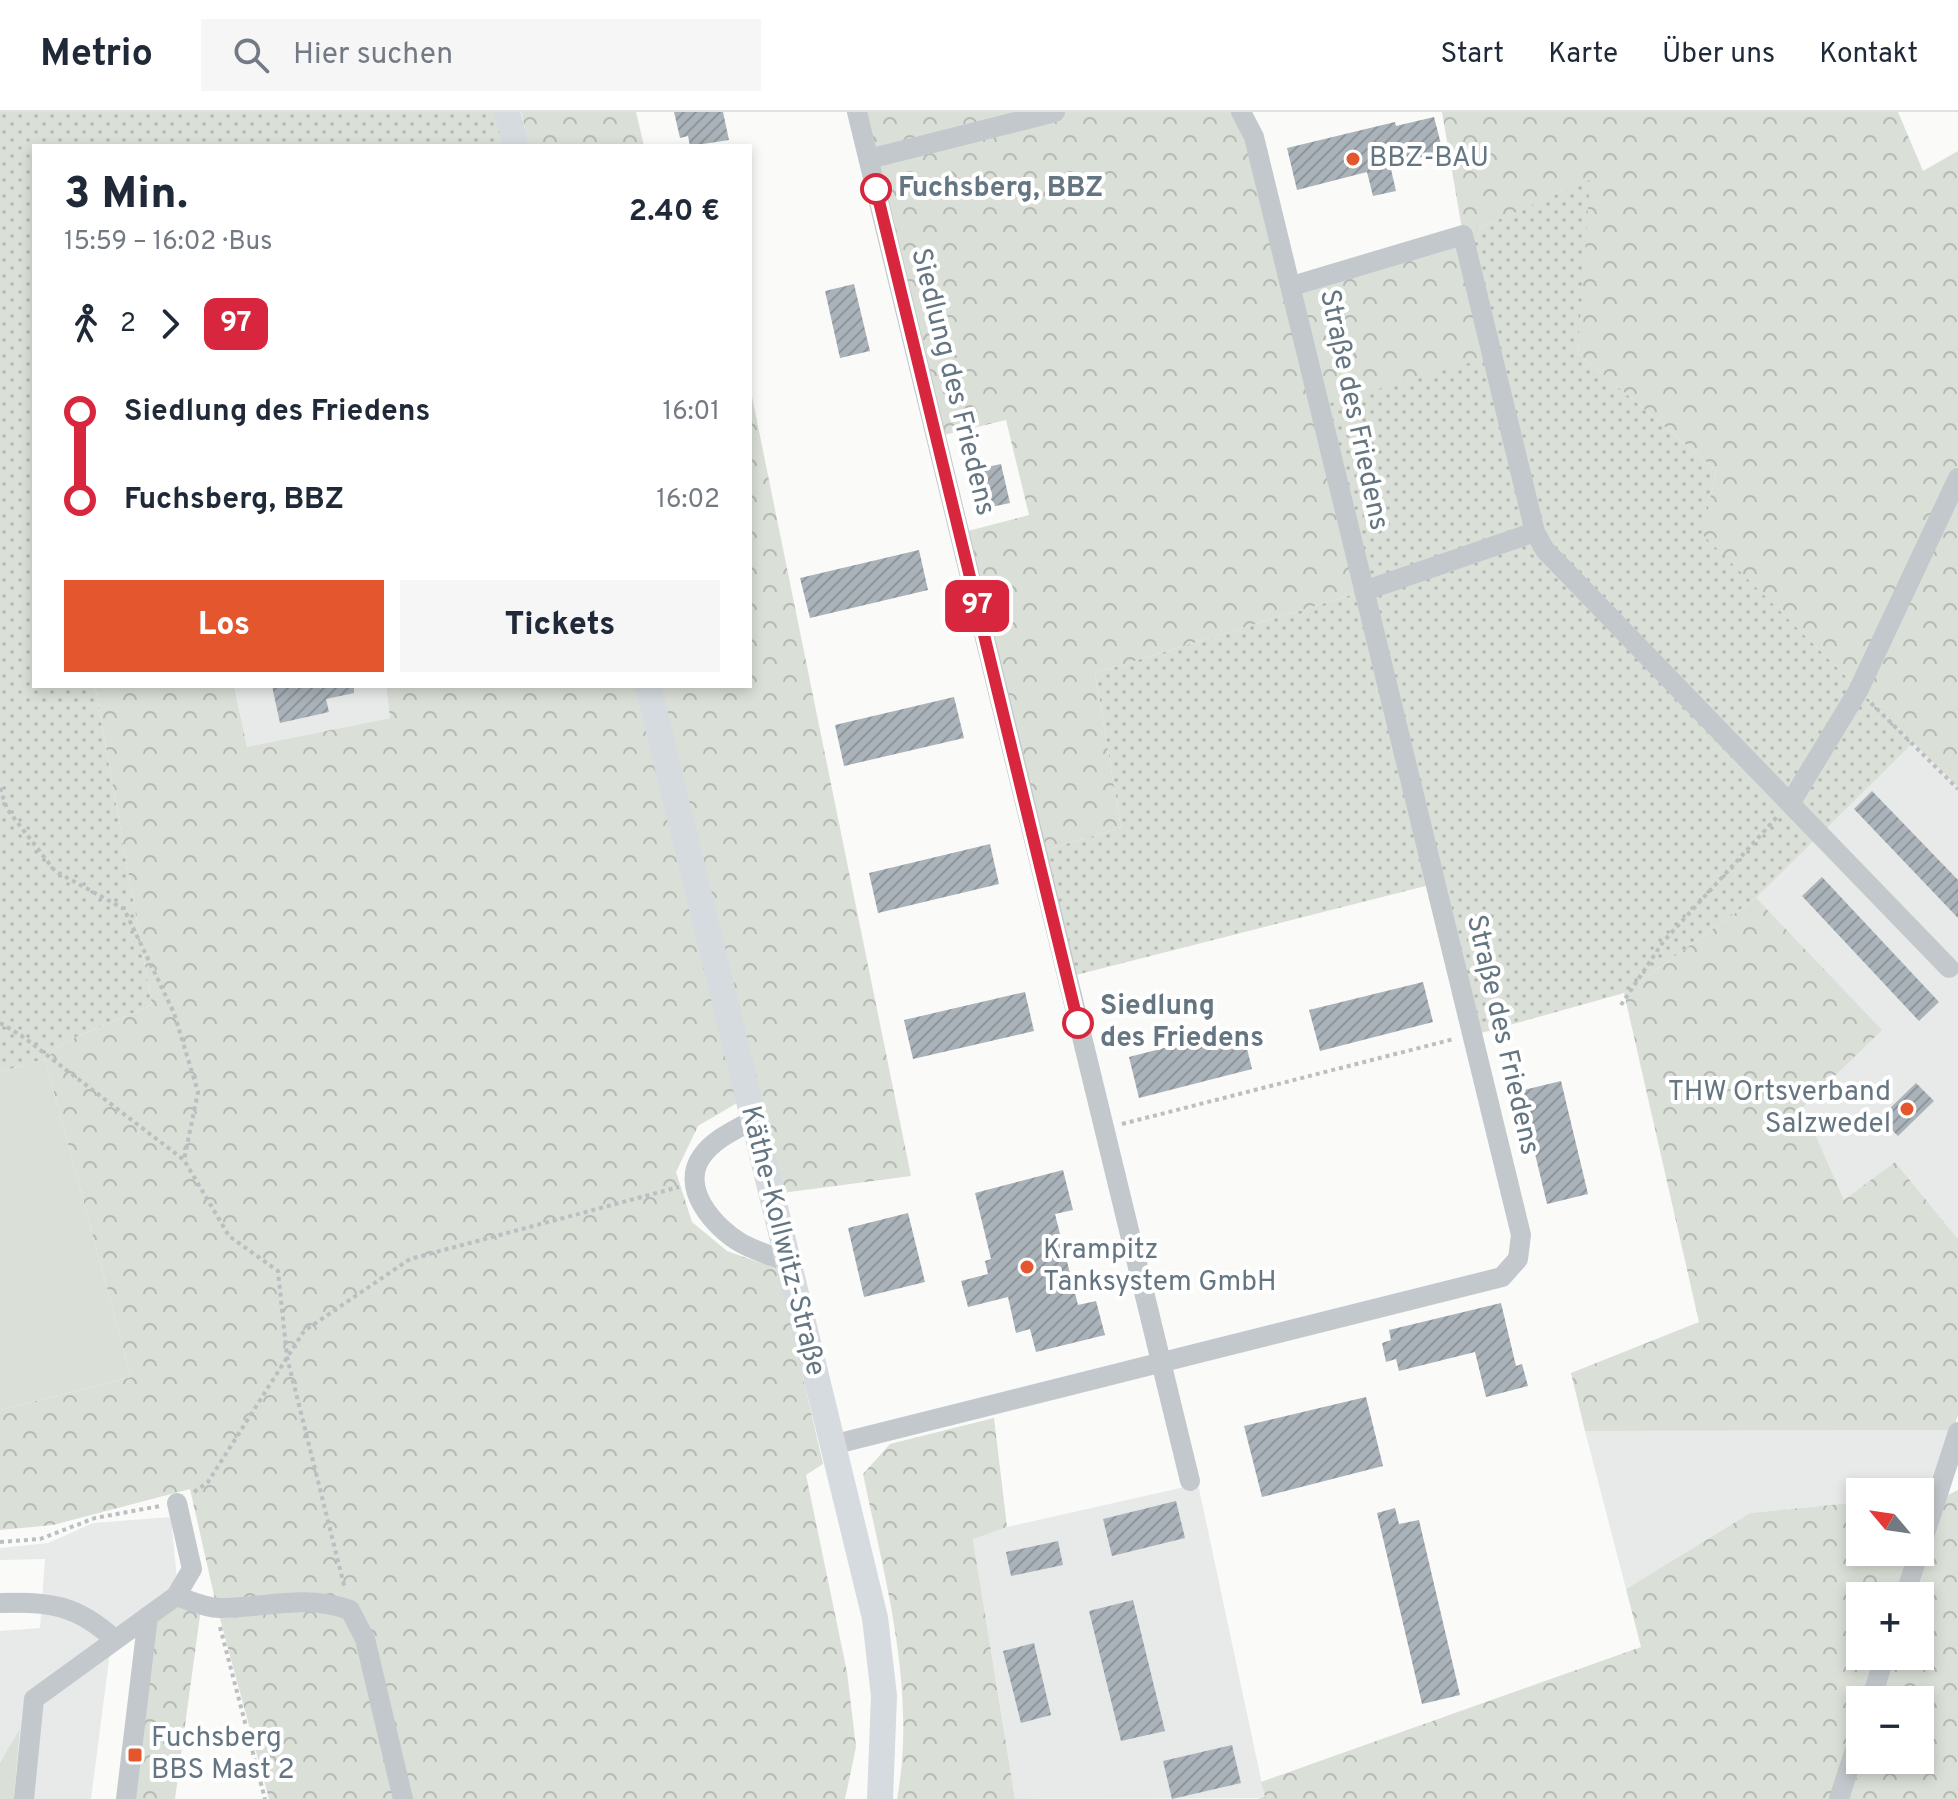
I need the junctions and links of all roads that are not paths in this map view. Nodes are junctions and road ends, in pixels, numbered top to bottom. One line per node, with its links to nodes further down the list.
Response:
1 (507, 112): 5 (main road)
2 (857, 112): 6 (street, Siedlung des Friedens)
3 (1055, 112): 6 (street)
4 (1241, 112): 7 (street)
5 (515, 144)
6 (869, 159): 16 (street, Siedlung des Friedens)
7 (1292, 286): 9 (street, Straße des Friedens); 10 (street, Straße des Friedens)
8 (1958, 478): 12 (street)
9 (1535, 532): 10 (street); 12 (street, Straße des Friedens)
10 (1364, 591): 16 (street, Straße des Friedens)
11 (648, 688): 14 (main road, Käthe-Kollwitz-Straße)
12 (1791, 802): 13 (street, Straße des Friedens)
13 (1949, 968)
14 (753, 1120): 15 (main road, Käthe-Kollwitz-Straße); 15 (street)
15 (788, 1262): 18 (main road, Käthe-Kollwitz-Straße)
16 (1160, 1365): 18 (street); 19 (street, Siedlung des Friedens)
17 (1958, 1432): 21 (street)
18 (832, 1445): 30 (main road, Käthe-Kollwitz-Straße)
19 (1190, 1481)
20 (177, 1503): 22 (street)
21 (1934, 1507)
22 (176, 1596): 24 (street); 29 (street)
23 (0, 1603): 25 (street)
24 (148, 1616): 25 (street); 28 (street)
25 (114, 1639): 27 (street)
26 (1847, 1774): 31 (street)
27 (24, 1799)
28 (126, 1799)
29 (403, 1799)
30 (880, 1799)
31 (1839, 1799)

